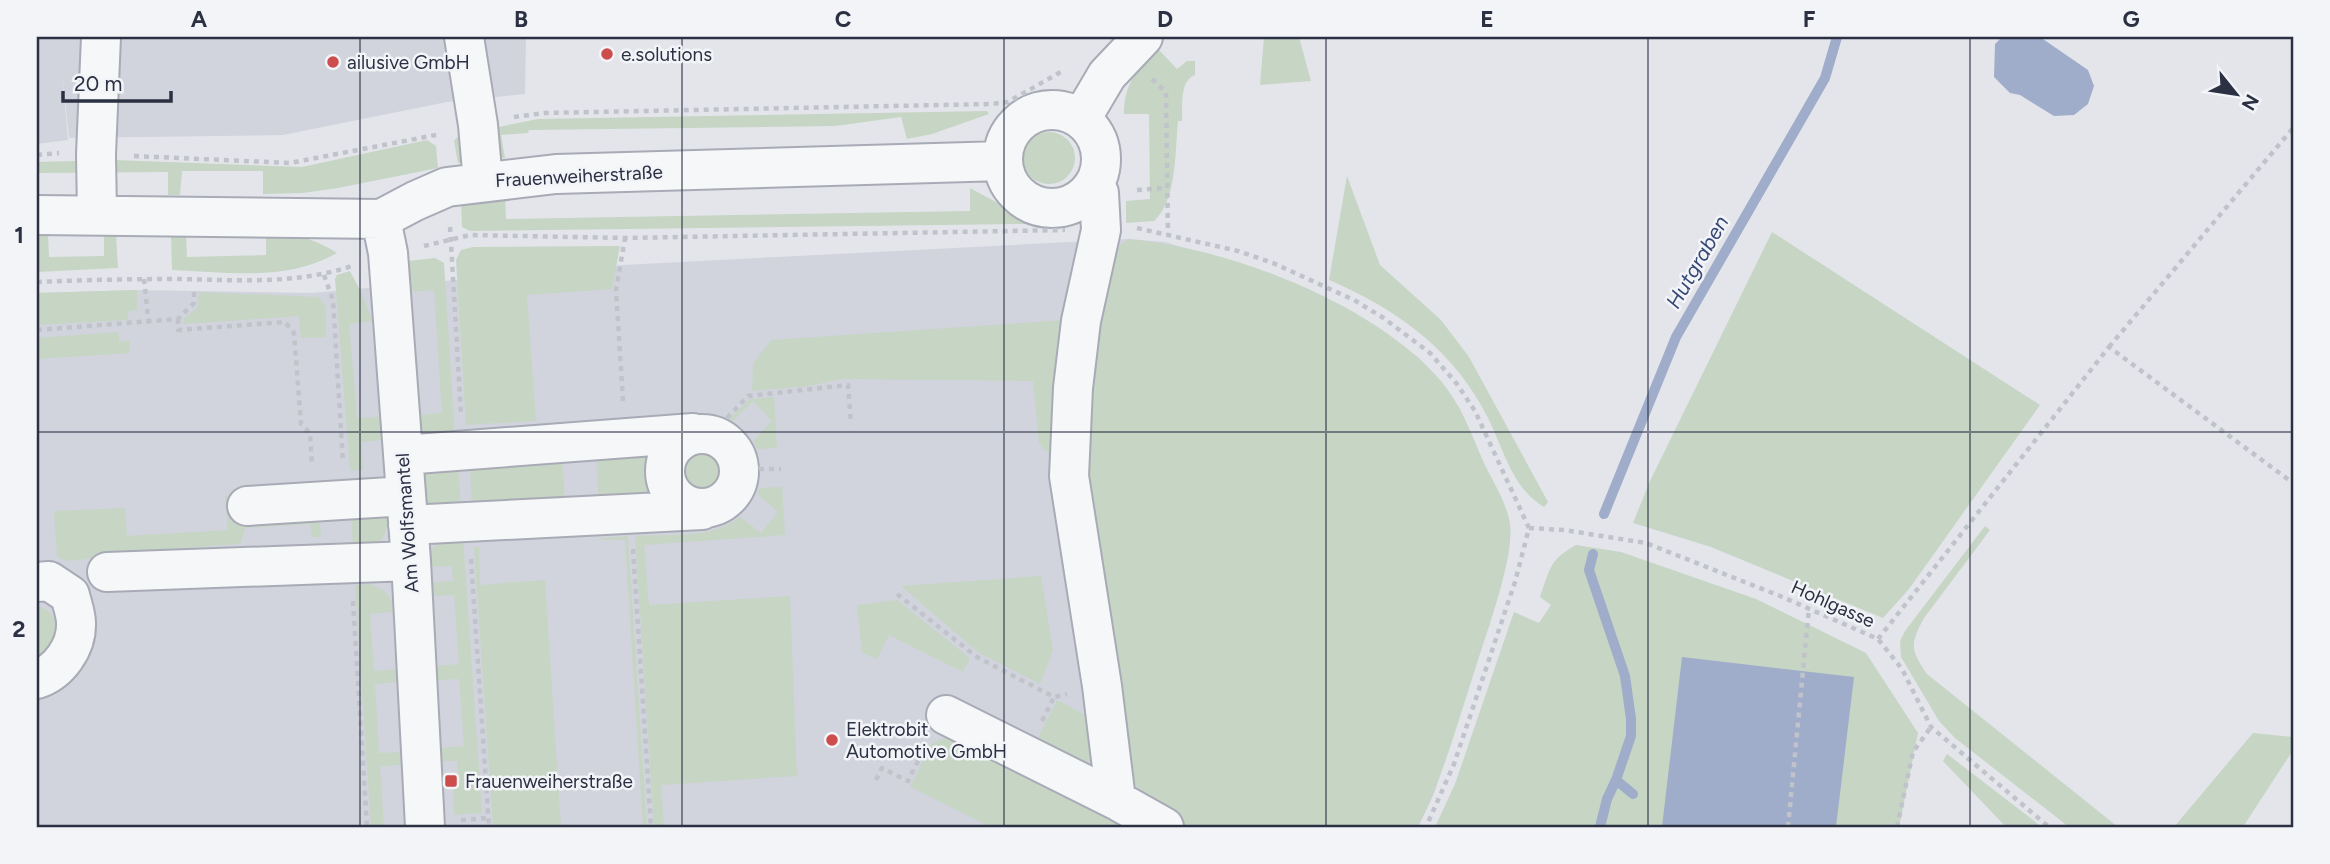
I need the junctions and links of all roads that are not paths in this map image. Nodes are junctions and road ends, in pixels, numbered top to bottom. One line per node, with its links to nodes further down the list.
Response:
1 (101, 37): 9 (street)
2 (464, 37): 6 (street)
3 (1135, 45): 4 (street)
4 (1081, 119): 5 (street); 7 (street)
5 (1003, 161): 6 (street, Frauenweiherstraße); 7 (street)
6 (483, 182): 10 (street, Frauenweiherstraße)
7 (1092, 187): 19 (street)
8 (37, 215): 9 (street, Frauenweiherstraße)
9 (97, 215): 10 (street, Frauenweiherstraße)
10 (384, 236): 12 (street, Am Wolfsmantel)
11 (693, 433): 12 (street); 14 (street); 14 (street)
12 (403, 455): 15 (street, Am Wolfsmantel)
13 (247, 506): 15 (street)
14 (702, 510): 15 (street)
15 (408, 528): 16 (street); 20 (street, Am Wolfsmantel)
16 (43, 581): 17 (street)
17 (37, 679)
18 (946, 715): 19 (street)
19 (1116, 800): 21 (street)
20 (425, 827)
21 (1164, 827)

